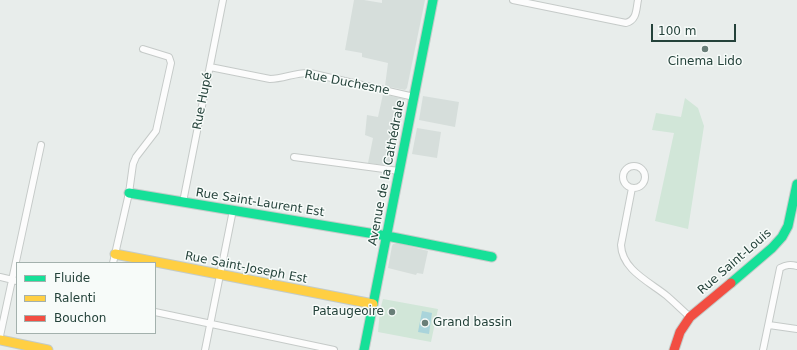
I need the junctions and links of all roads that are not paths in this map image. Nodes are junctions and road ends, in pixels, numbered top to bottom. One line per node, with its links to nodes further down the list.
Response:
1 (223, 0): 6 (street, Rue Hupé)
2 (433, 0): 7 (street, Avenue de la Cathédrale)
3 (513, 0): 4 (street)
4 (638, 0)
5 (143, 49): 13 (street)
6 (210, 67): 7 (street, Rue Duchesne); 14 (street, Rue Hupé)
7 (414, 97): 10 (street, Avenue de la Cathédrale)
8 (40, 145): 20 (street)
9 (294, 157): 10 (street)
10 (399, 171): 17 (street, Avenue de la Cathédrale)
11 (797, 184): 15 (street, Rue Saint-Louis)
12 (632, 188): 30 (street)
13 (128, 193): 14 (street, Rue Saint-Laurent Est); 19 (street)
14 (182, 202): 16 (street, Rue Saint-Laurent Est)
15 (795, 202): 30 (street, Rue Saint-Louis)
16 (233, 210): 17 (street, Rue Saint-Laurent Est); 25 (street)
17 (387, 236): 18 (street, Rue Saint-Laurent Est); 28 (street, Avenue de la Cathédrale)
18 (492, 257)
19 (114, 259): 21 (street, Rue Saint-Joseph Est)
20 (17, 262)
21 (135, 262)
22 (156, 265): 25 (street, Rue Saint-Joseph Est)
23 (797, 266): 32 (street)
24 (16, 270): 27 (street)
25 (220, 274): 28 (street, Rue Saint-Joseph Est); 31 (street)
26 (0, 277): 27 (street)
27 (14, 280): 34 (street)
28 (373, 304): 39 (street, Avenue de la Cathédrale)
29 (156, 312): 31 (street)
30 (690, 317): 40 (street, Rue Saint-Louis)
31 (210, 323): 37 (street); 38 (street)
32 (768, 325): 33 (street); 41 (street)
33 (797, 329)
34 (0, 336)
35 (0, 340): 36 (street)
36 (48, 350)
37 (205, 350)
38 (334, 350)
39 (364, 350)
40 (674, 350)
41 (763, 350)

